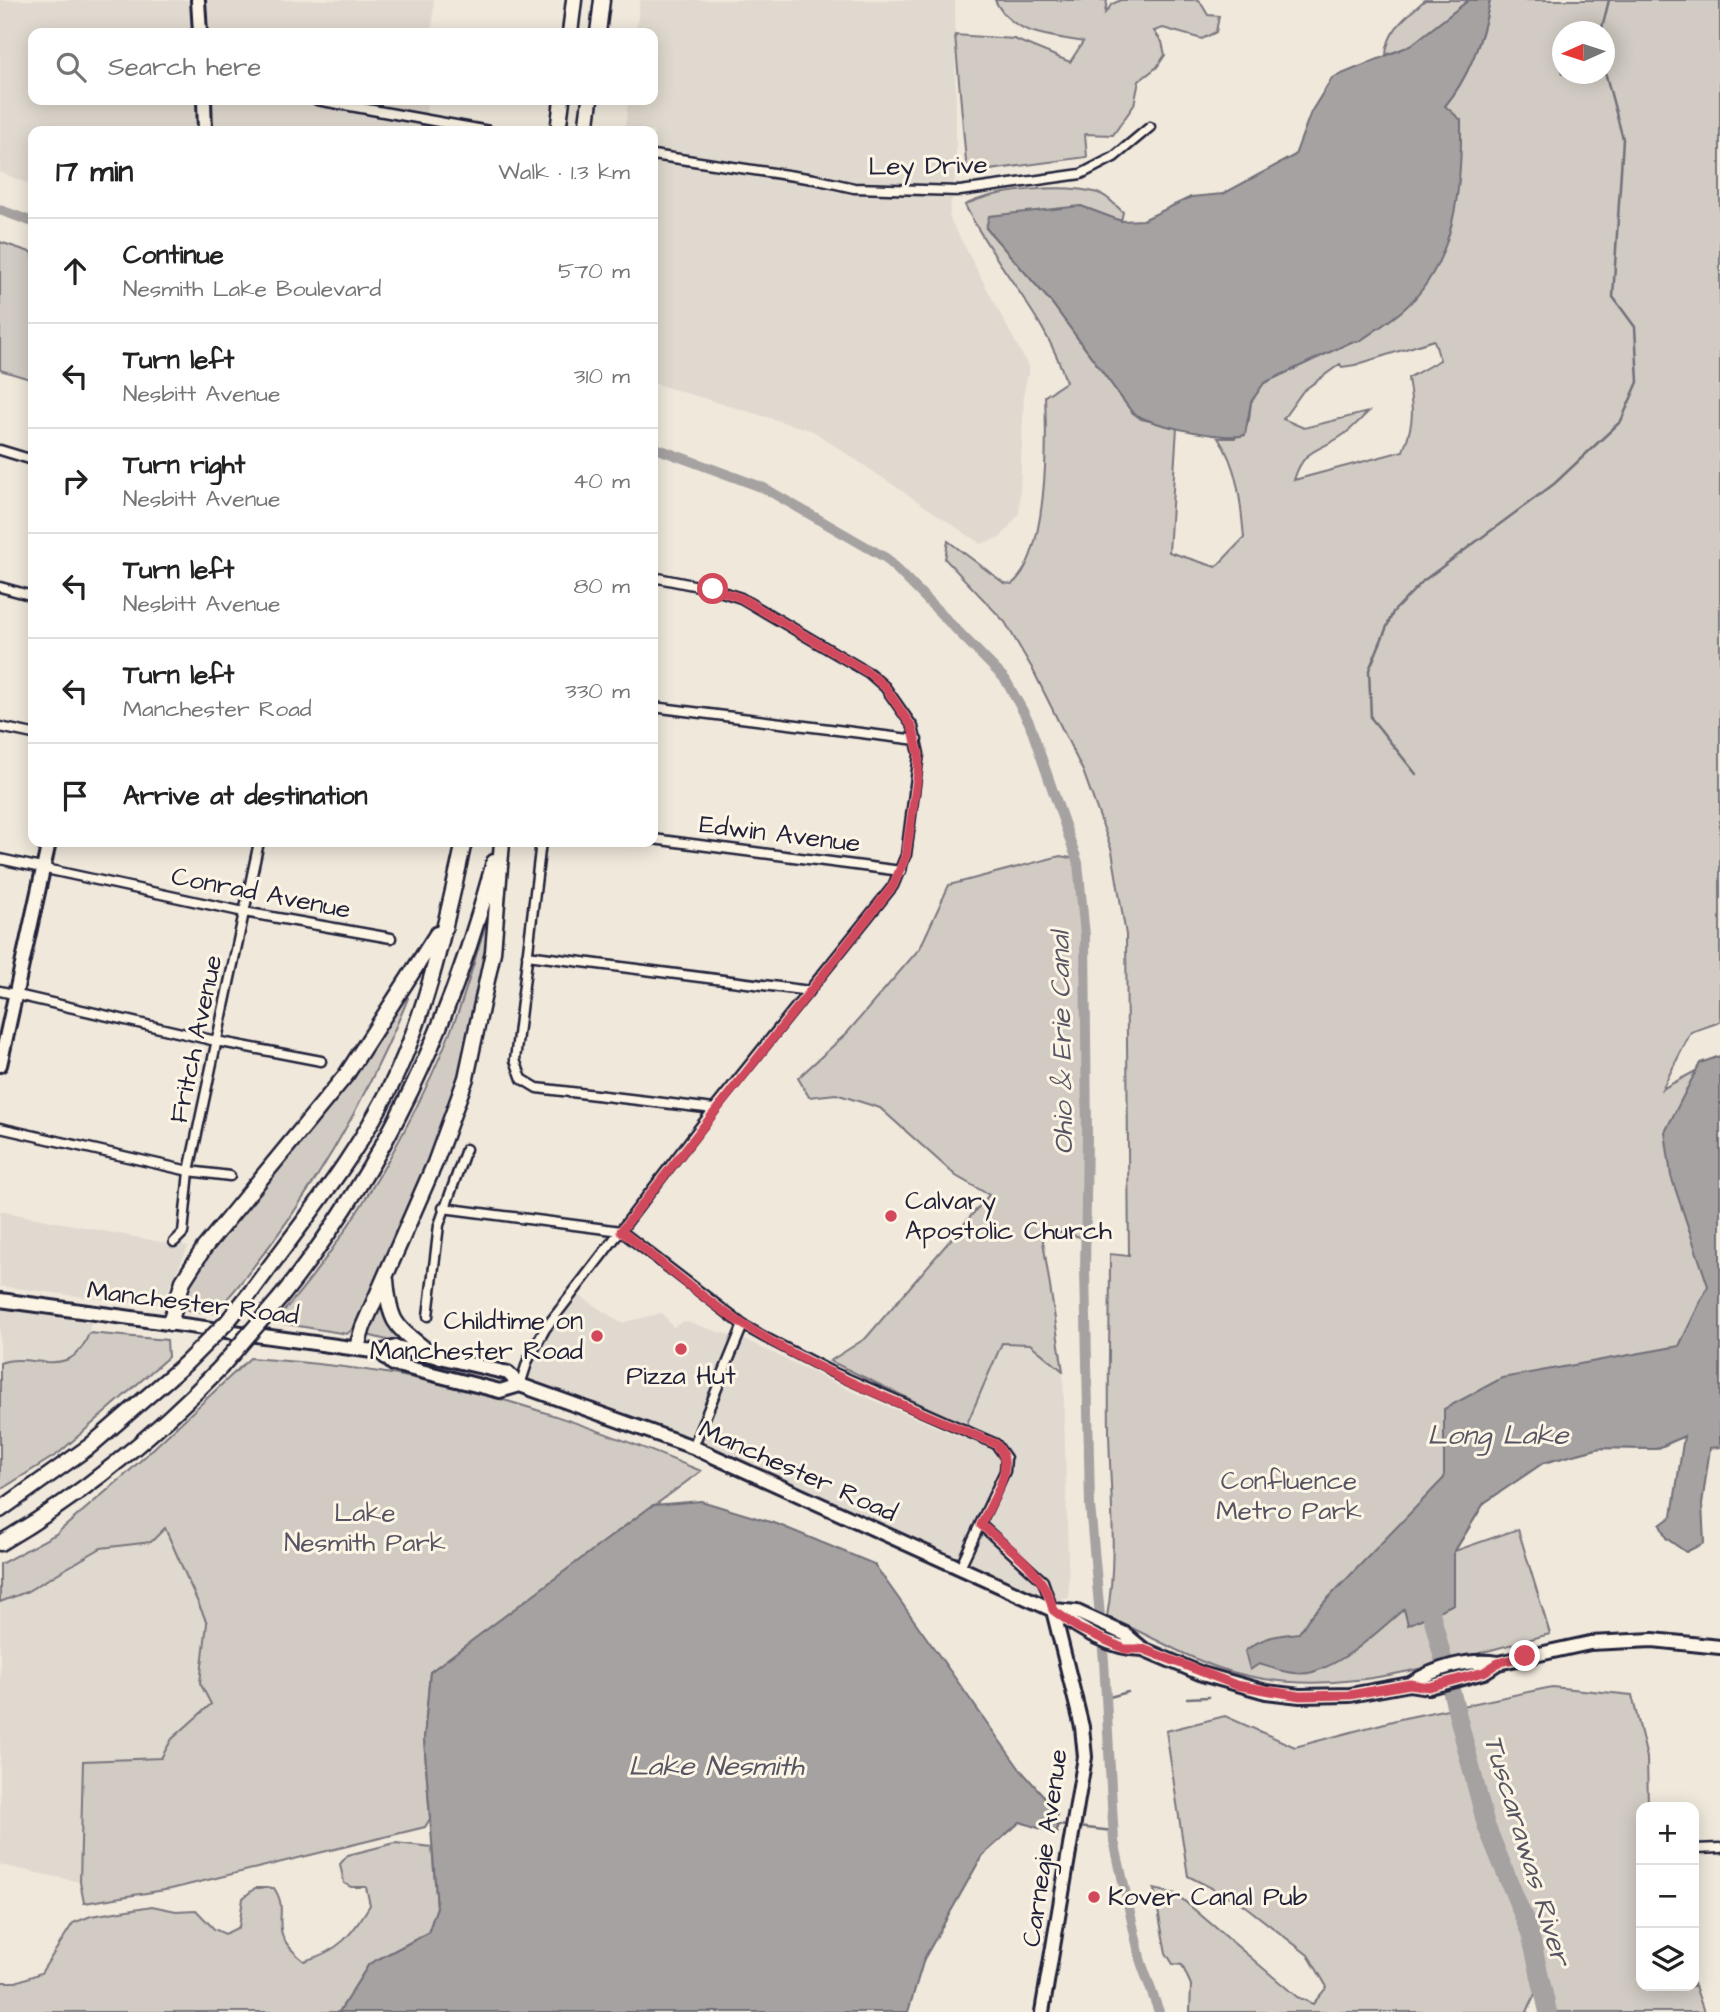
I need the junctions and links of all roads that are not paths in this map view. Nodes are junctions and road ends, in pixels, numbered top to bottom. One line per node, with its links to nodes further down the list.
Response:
1 (198, 0): 4 (main road)
2 (574, 0): 5 (highway)
3 (602, 0): 6 (highway)
4 (200, 28)
5 (571, 28)
6 (599, 28)
7 (204, 105): 11 (main road)
8 (345, 105): 12 (street)
9 (561, 105): 13 (highway)
10 (589, 105): 14 (highway)
11 (205, 126)
12 (461, 126)
13 (559, 126)
14 (587, 126)
15 (1150, 127): 16 (street, Ley Drive)
16 (658, 156)
17 (0, 450): 18 (street)
18 (28, 458)
19 (658, 578): 25 (street)
20 (0, 587): 21 (street)
21 (28, 595)
22 (658, 709): 25 (street)
23 (0, 727): 24 (street)
24 (28, 733)
25 (917, 740): 35 (street)
26 (658, 840): 35 (street, Edwin Avenue)
27 (48, 847): 34 (main road)
28 (258, 847): 36 (street, Fritch Avenue)
29 (463, 847): 37 (highway)
30 (499, 847): 66 (highway, bridge)
31 (500, 847): 54 (highway)
32 (540, 847): 39 (street)
33 (0, 859): 34 (street, Conrad Avenue)
34 (44, 868): 36 (street, Conrad Avenue); 42 (main road)
35 (901, 871): 41 (street)
36 (244, 912): 38 (street, Conrad Avenue); 43 (street, Fritch Avenue)
37 (447, 918): 57 (highway); 64 (highway, bridge)
38 (391, 938)
39 (527, 955): 41 (street); 46 (street)
40 (0, 991): 42 (street)
41 (810, 991): 46 (street)
42 (16, 995): 43 (street); 45 (main road)
43 (216, 1041): 44 (street); 49 (street, Fritch Avenue)
44 (321, 1061)
45 (0, 1065)
46 (714, 1109): 52 (street)
47 (0, 1128): 49 (street)
48 (466, 1149): 51 (street)
49 (189, 1171): 50 (street); 53 (street, Fritch Avenue)
50 (230, 1176)
51 (443, 1208): 52 (street); 56 (street)
52 (621, 1231): 58 (street); 62 (street)
53 (174, 1242)
54 (386, 1279): 59 (highway); 61 (highway)
55 (0, 1300): 57 (main road, Manchester Road)
56 (428, 1316)
57 (170, 1323): 59 (main road, Manchester Road)
58 (743, 1325): 63 (street); 65 (street)
59 (357, 1346): 60 (main road, Manchester Road)
60 (380, 1352): 61 (main road, Manchester Road); 62 (main road, Manchester Road)
61 (431, 1354): 62 (main road, Manchester Road)
62 (520, 1385): 63 (main road, Manchester Road)
63 (693, 1447): 67 (main road, Manchester Road)
64 (0, 1510)
65 (981, 1525): 67 (street); 68 (street)
66 (0, 1543)
67 (960, 1567): 68 (main road, Manchester Road)
68 (1053, 1610): 70 (main road, Manchester Road); 70 (main road, Manchester Road); 73 (main road, Carnegie Avenue)
69 (1720, 1647): 70 (main road, Manchester Road)
70 (1143, 1649)
71 (1720, 1848): 72 (street)
72 (1699, 1849)
73 (1042, 2012)

